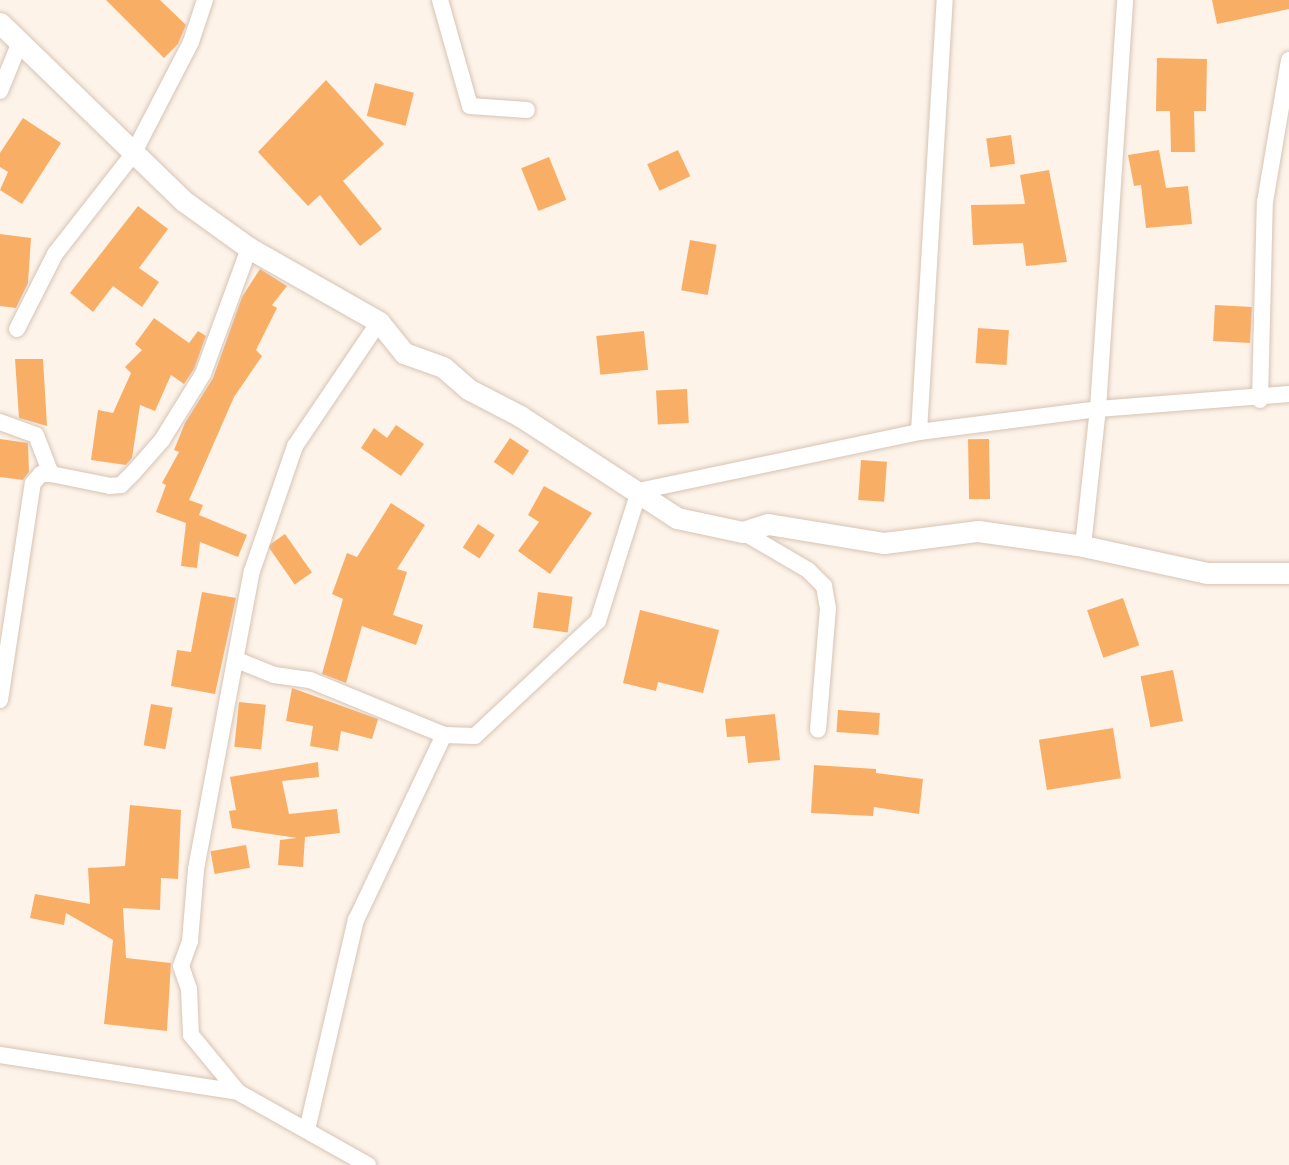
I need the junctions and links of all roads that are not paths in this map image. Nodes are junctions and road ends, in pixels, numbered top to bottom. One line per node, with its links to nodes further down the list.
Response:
1 (205, 0): 10 (street)
2 (440, 0): 9 (street)
3 (945, 0): 18 (street)
4 (1125, 0): 16 (street)
5 (0, 23): 6 (street)
6 (20, 42): 8 (street); 10 (street)
7 (1289, 60): 15 (street)
8 (0, 91)
9 (527, 110)
10 (133, 154): 11 (street); 13 (street)
11 (249, 248): 12 (street); 19 (street)
12 (379, 321): 20 (street); 24 (street)
13 (17, 328)
14 (1289, 394): 15 (street)
15 (1259, 400): 16 (street)
16 (1098, 409): 18 (street); 22 (street)
17 (0, 422): 19 (street)
18 (919, 432): 20 (street)
19 (51, 474): 25 (street)
20 (639, 491): 21 (street); 28 (street)
21 (743, 532): 22 (street); 27 (street)
22 (1083, 546): 23 (street)
23 (1289, 573)
24 (237, 660): 28 (street); 30 (street)
25 (4, 672): 26 (street)
26 (0, 700)
27 (818, 730)
28 (444, 735): 31 (street)
29 (0, 1055): 30 (street)
30 (238, 1092): 31 (street)
31 (307, 1130): 32 (street)
32 (368, 1165)

